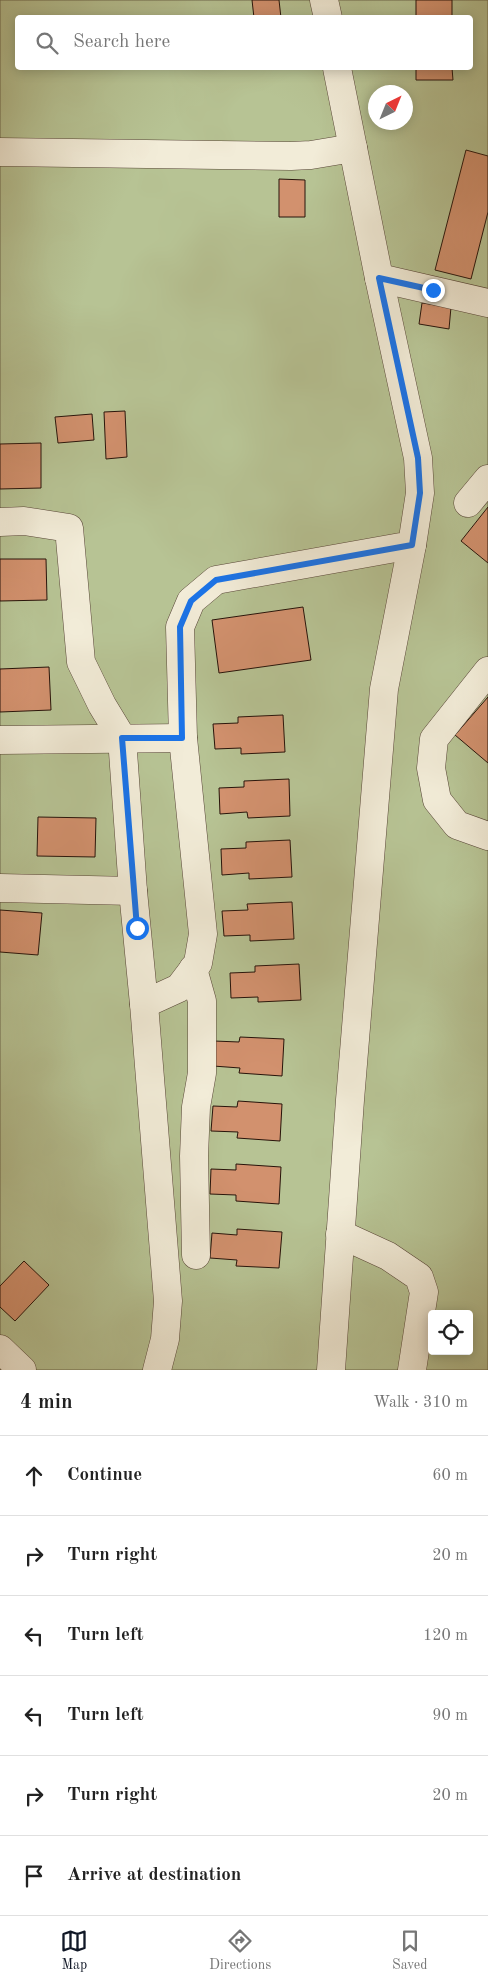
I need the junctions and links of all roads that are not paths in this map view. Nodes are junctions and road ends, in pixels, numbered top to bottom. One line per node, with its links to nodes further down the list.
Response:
1 (324, 0): 2 (street)
2 (327, 15)
3 (337, 70): 4 (street)
4 (353, 148): 5 (street); 6 (street)
5 (0, 152)
6 (379, 278): 7 (street); 11 (street)
7 (488, 302)
8 (488, 479): 9 (street)
9 (468, 503)
10 (0, 522): 13 (street)
11 (412, 545): 14 (street); 21 (street)
12 (488, 671): 16 (street)
13 (122, 738): 14 (street); 15 (street); 18 (street)
14 (182, 738): 19 (street)
15 (0, 740)
16 (488, 836)
17 (0, 888): 18 (street)
18 (133, 890): 20 (street)
19 (193, 970): 20 (street); 22 (street)
20 (144, 1004): 25 (street)
21 (340, 1234): 26 (street); 27 (street)
22 (196, 1256)
23 (0, 1349): 24 (street)
24 (22, 1370)
25 (157, 1370)
26 (331, 1370)
27 (412, 1370)

